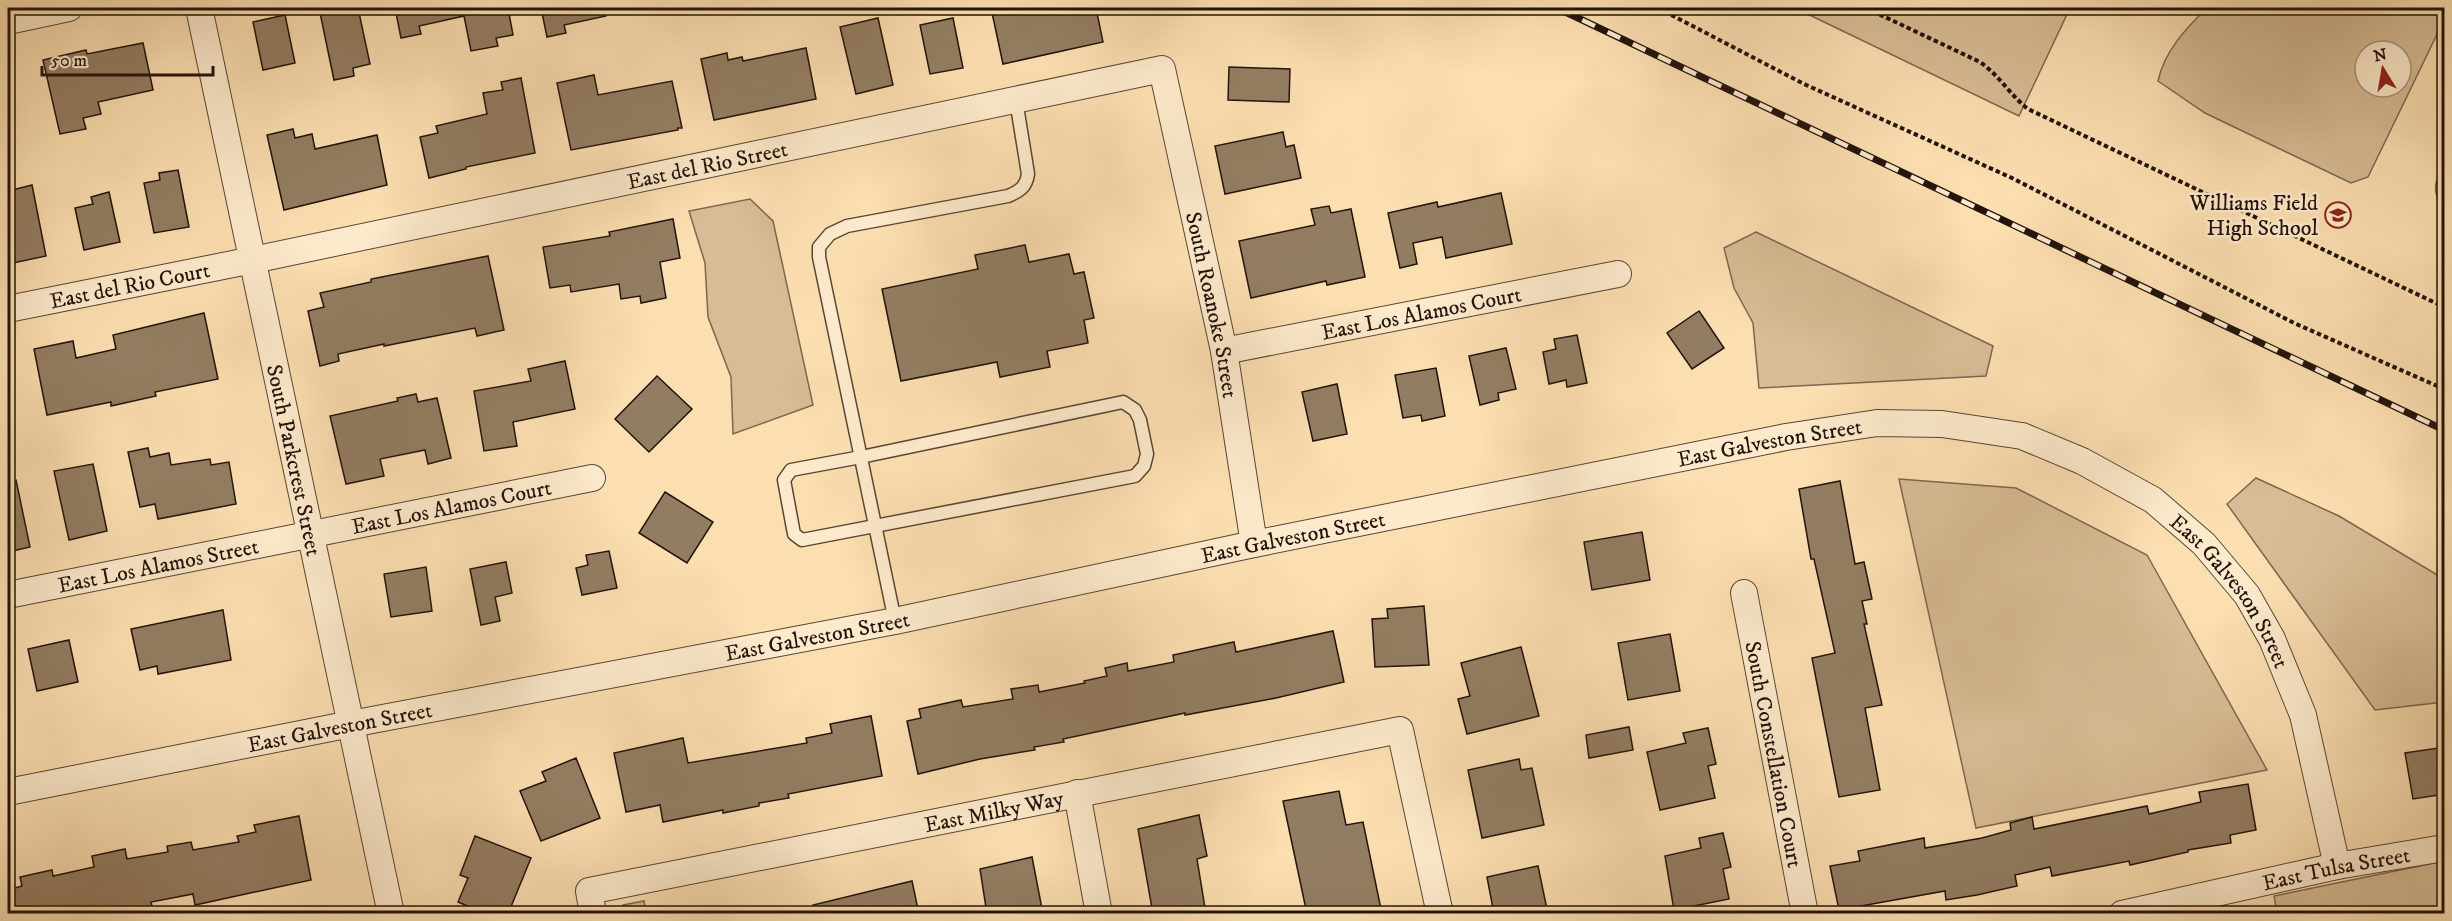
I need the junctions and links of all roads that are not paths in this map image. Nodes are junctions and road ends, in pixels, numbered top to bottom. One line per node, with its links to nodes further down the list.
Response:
1 (69, 8): 3 (street)
2 (199, 8): 6 (street, South Parkcrest Street)
3 (8, 21)
4 (1162, 69): 5 (street, East del Rio Street); 9 (street, South Roanoke Street)
5 (1016, 100): 6 (street, East del Rio Street); 10 (lane)
6 (253, 260): 8 (street, East del Rio Court); 13 (street, South Parkcrest Street)
7 (1618, 274): 9 (street, East Los Alamos Court)
8 (8, 309)
9 (1224, 351): 14 (street, South Roanoke Street)
10 (861, 457): 12 (lane); 12 (lane); 12 (lane)
11 (592, 478): 13 (street, East Los Alamos Court)
12 (875, 525): 17 (lane)
13 (309, 533): 16 (street, East Los Alamos Street); 18 (street, South Parkcrest Street)
14 (1254, 544): 17 (street, East Galveston Street); 22 (street, East Galveston Street)
15 (1744, 593): 27 (street, South Constellation Court)
16 (8, 595)
17 (895, 621): 18 (street, East Galveston Street)
18 (351, 724): 19 (street, East Galveston Street); 24 (street, South Parkcrest Street)
19 (8, 792)
20 (1077, 793): 23 (street, East Milky Way); 25 (street); 26 (street, East Milky Way)
21 (2445, 848): 22 (street, East Tulsa Street)
22 (2337, 866): 28 (street, East Tulsa Street)
23 (591, 902)
24 (391, 914)
25 (1099, 914)
26 (1440, 914)
27 (1804, 914)
28 (2122, 914)

